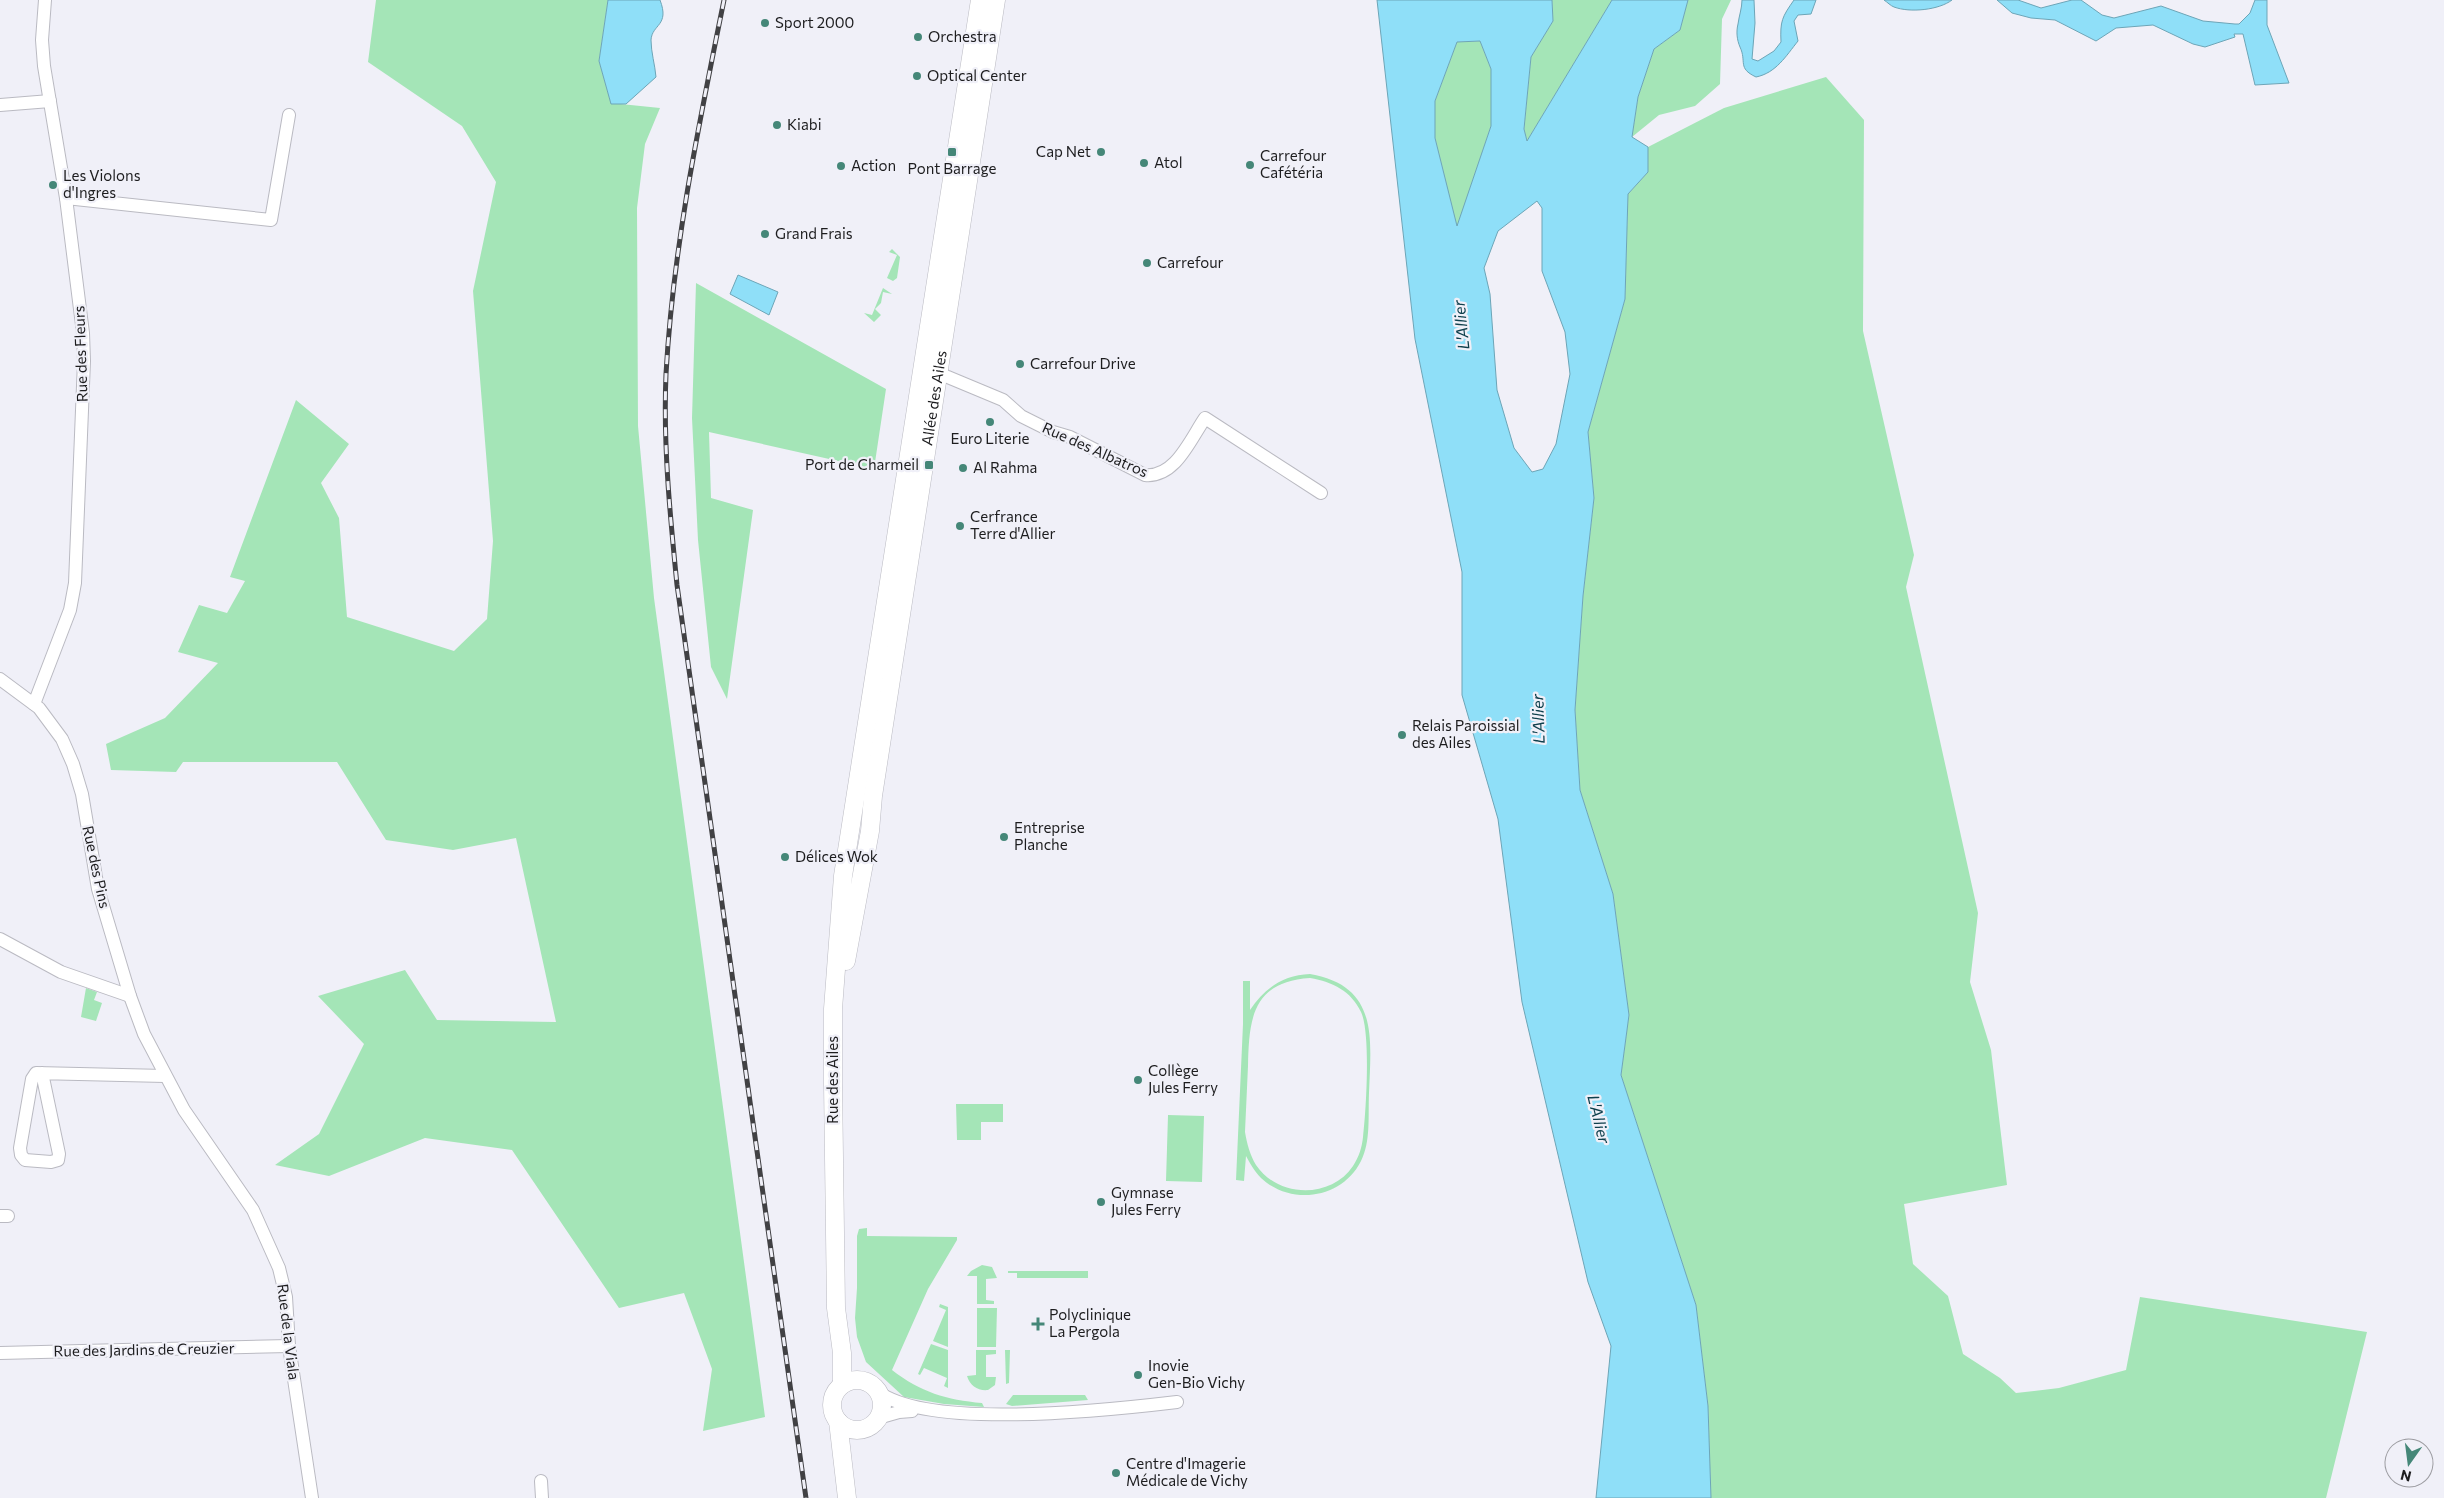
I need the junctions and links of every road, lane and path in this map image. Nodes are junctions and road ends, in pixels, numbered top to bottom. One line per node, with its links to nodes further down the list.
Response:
1 (45, 0): 4 (street, Rue des Fleurs)
2 (980, 0): 8 (main road, Allée des Ailes)
3 (996, 0): 9 (main road, Allée des Ailes)
4 (50, 101): 5 (street); 7 (street, Rue des Fleurs)
5 (0, 105)
6 (289, 115): 7 (street)
7 (66, 198): 12 (street, Rue des Fleurs)
8 (922, 366): 9 (street, Rue des Albatros); 13 (main road, Allée des Ailes)
9 (939, 373): 10 (street, Rue des Albatros); 14 (main road, Allée des Ailes)
10 (1322, 493)
11 (0, 679): 12 (street, Rue des Pins)
12 (34, 704): 16 (street, Rue des Pins)
13 (859, 775): 21 (main road, Rue des Ailes)
14 (873, 796): 21 (main road, Rue des Ailes)
15 (0, 939): 16 (street)
16 (130, 996): 18 (street, Rue des Pins)
17 (42, 1073): 17 (street); 18 (street)
18 (165, 1076): 19 (street, Rue de la Viala)
19 (289, 1346): 20 (street, Rue des Jardins de Creuzier); 30 (street, Rue de la Viala)
20 (0, 1353)
21 (848, 1383): 22 (main road); 26 (main road)
22 (878, 1392): 24 (street); 25 (main road)
23 (1177, 1402): 24 (street)
24 (927, 1410): 25 (street)
25 (878, 1418): 27 (main road)
26 (838, 1421): 27 (main road); 29 (main road)
27 (858, 1430): 29 (main road)
28 (541, 1481): 31 (street)
29 (847, 1494)
30 (312, 1498)
31 (542, 1498)

